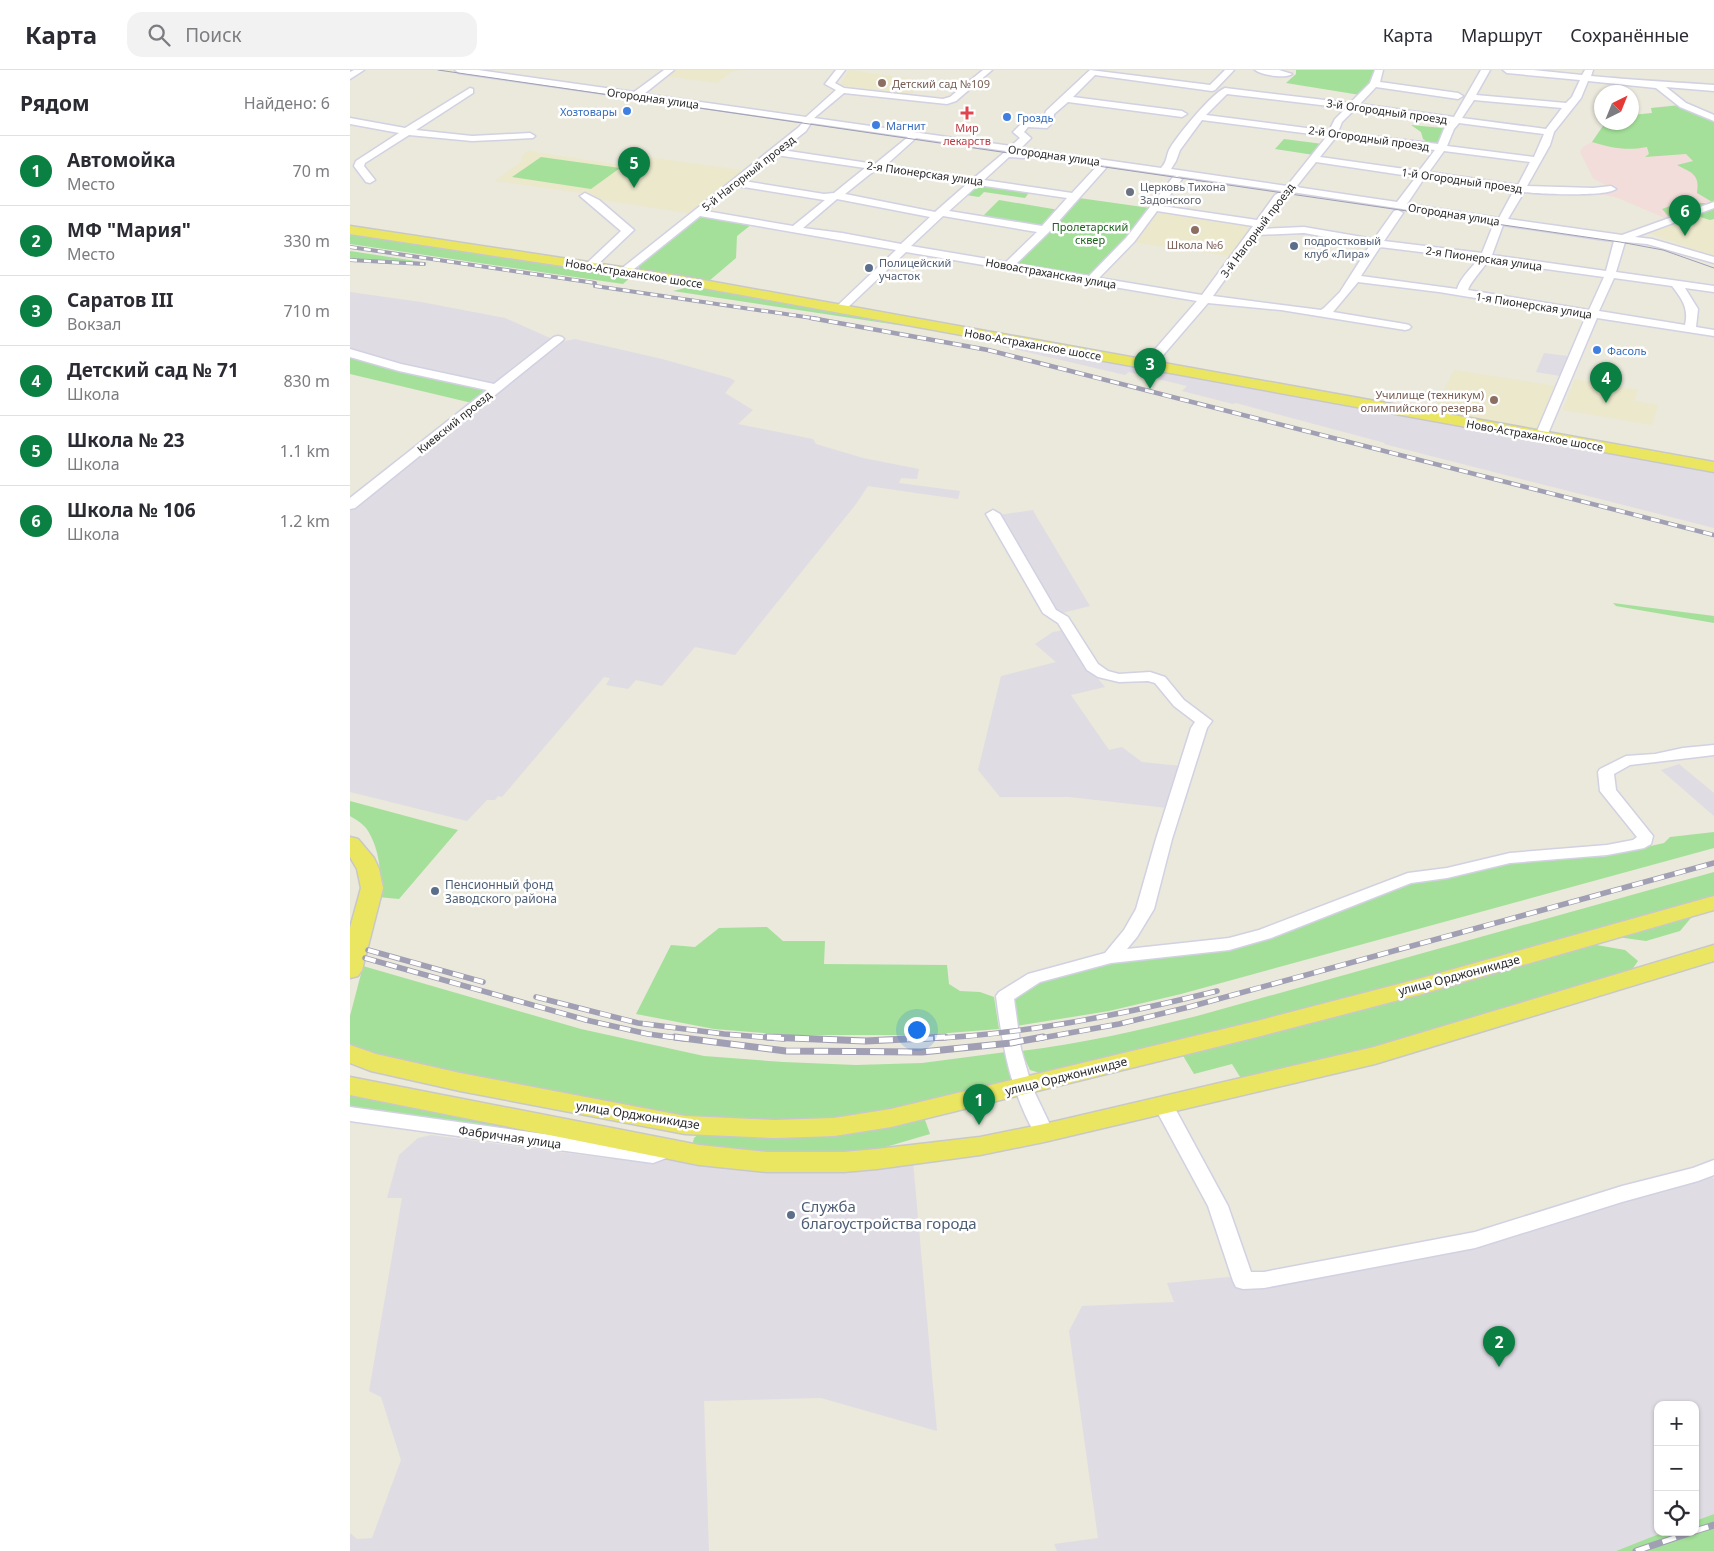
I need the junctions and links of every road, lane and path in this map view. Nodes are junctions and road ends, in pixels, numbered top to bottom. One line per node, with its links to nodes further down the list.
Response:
1 (360, 70): 14 (street)
2 (459, 70): 20 (street, Огородная улица)
3 (670, 70): 20 (street)
4 (841, 70): 18 (street)
5 (988, 70): 18 (street)
6 (1230, 70): 11 (street)
7 (1259, 70): 12 (street)
8 (1379, 70): 15 (street, 3-й Нагорный проезд)
9 (1486, 70): 22 (street)
10 (1506, 70): 13 (street)
11 (1094, 71): 23 (street)
12 (1288, 74)
13 (1586, 74): 16 (street); 24 (street)
14 (350, 76)
15 (1374, 84): 21 (street); 25 (street, 3-й Нагорный проезд)
16 (1659, 86): 17 (street); 28 (street)
17 (1714, 88)
18 (842, 90): 29 (street, 5-й Нагорный проезд)
19 (470, 91): 32 (street)
20 (636, 95): 29 (street, Огородная улица)
21 (1458, 96)
22 (1469, 97): 24 (street); 30 (street)
23 (1066, 99): 26 (street); 39 (street)
24 (1567, 106): 33 (street)
25 (1352, 107): 27 (street, 3-й Огородный проезд); 30 (street, 3-й Огородный проезд); 34 (street, 3-й Нагорный проезд)
26 (1182, 114)
27 (1201, 117): 34 (street, 2-й Огородный проезд); 44 (street)
28 (1714, 118)
29 (808, 120): 38 (street, 5-й Нагорный проезд); 39 (street, Огородная улица)
30 (1456, 120): 33 (street, 3-й Огородный проезд); 37 (street)
31 (350, 122): 32 (street)
32 (408, 130): 35 (street); 47 (street)
33 (1549, 132): 41 (street)
34 (1332, 133): 37 (street, 2-й Огородный проезд); 40 (street, 3-й Нагорный проезд)
35 (530, 136)
36 (912, 139): 42 (street)
37 (1440, 147): 41 (street, 2-й Огородный проезд); 45 (street)
38 (774, 152): 42 (street, 2-я Пионерская улица); 49 (street, 5-й Нагорный проезд)
39 (1010, 152): 43 (street); 44 (street, Огородная улица); 48 (street)
40 (1313, 159): 45 (street, 1-й Огородный проезд); 52 (street, 3-й Нагорный проезд)
41 (1536, 160): 50 (street)
42 (877, 167): 48 (street, 2-я Пионерская улица); 54 (street)
43 (1101, 168): 46 (street); 55 (street)
44 (1164, 171): 52 (street, Огородная улица)
45 (1422, 174): 50 (street, 1-й Огородный проезд); 58 (street)
46 (1177, 179): 52 (street); 57 (street)
47 (370, 180)
48 (978, 181): 55 (street, 2-я Пионерская улица); 60 (street)
49 (735, 183): 54 (street); 59 (street, 5-й Нагорный проезд)
50 (1520, 188): 51 (street, 1-й Огородный проезд); 61 (street)
51 (1611, 188)
52 (1286, 192): 58 (street, Огородная улица); 62 (street, 3-й Нагорный проезд)
53 (584, 196): 73 (street)
54 (834, 196): 60 (street); 63 (street)
55 (1074, 196): 65 (street)
56 (1714, 205): 66 (street)
57 (1156, 208): 62 (street, 2-я Пионерская улица); 78 (street)
58 (1399, 209): 61 (street, Огородная улица); 69 (street)
59 (698, 213): 63 (street, Новоастраханская улица); 75 (street, 5-й Нагорный проезд)
60 (939, 215): 65 (street); 70 (street)
61 (1500, 223): 67 (street, Огородная улица); 71 (street)
62 (1256, 228): 69 (street, 2-я Пионерская улица); 82 (street, 3-й Нагорный проезд)
63 (796, 229): 70 (street, Новоастраханская улица)
64 (350, 230): 73 (main road, Ново-Астраханское шоссе)
65 (1045, 230): 74 (street)
66 (1638, 233): 67 (street); 68 (street, Огородная улица)
67 (1618, 238): 68 (street, Огородная улица); 76 (street)
68 (1648, 241): 72 (street, Огородная улица)
69 (1376, 243): 71 (street, 2-я Пионерская улица); 77 (street)
70 (904, 248): 74 (street, Новоастраханская улица); 83 (street)
71 (1484, 257): 76 (street, 2-я Пионерская улица); 81 (street)
72 (1714, 260)
73 (591, 265): 75 (main road, Ново-Астраханское шоссе)
74 (1008, 266): 78 (street, Новоастраханская улица)
75 (625, 271): 83 (main road, Ново-Астраханское шоссе)
76 (1610, 275): 79 (street, 2-я Пионерская улица); 85 (street)
77 (1355, 278): 81 (street, 1-я Пионерская улица); 84 (street)
78 (1091, 280): 82 (street, Новоастраханская улица)
79 (1676, 284): 80 (street, 2-я Пионерская улица); 87 (street)
80 (1714, 289)
81 (1462, 293): 85 (street, 1-я Пионерская улица)
82 (1205, 298): 84 (street, Новоастраханская улица); 91 (street, 3-й Нагорный проезд)
83 (840, 309): 91 (main road, Ново-Астраханское шоссе)
84 (1322, 314): 86 (street, Новоастраханская улица)
85 (1592, 314): 87 (street, 1-я Пионерская улица); 93 (street)
86 (1405, 327)
87 (1690, 329): 88 (street, 1-я Пионерская улица)
88 (1714, 333)
89 (558, 339): 92 (street, Киевский проезд)
90 (350, 353): 92 (street)
91 (1148, 365): 93 (main road, Ново-Астраханское шоссе)
92 (495, 388): 95 (street, Киевский проезд)
93 (1541, 436): 94 (main road, Ново-Астраханское шоссе)
94 (1714, 467)
95 (350, 505)
96 (994, 514): 101 (street)
97 (1714, 750): 101 (street)
98 (350, 844): 102 (main road)
99 (1714, 902): 105 (main road, улица Орджоникидзе)
100 (1714, 953): 106 (main road, улица Орджоникидзе)
101 (1111, 957): 105 (street)
102 (350, 970)
103 (350, 1054): 108 (main road, улица Орджоникидзе)
104 (350, 1086): 110 (main road, улица Орджоникидзе)
105 (1023, 1087): 108 (main road, улица Орджоникидзе); 109 (street)
106 (1164, 1106): 109 (main road, улица Орджоникидзе); 111 (street)
107 (350, 1114): 110 (street, Фабричная улица)
108 (685, 1125): 110 (main road)
109 (1044, 1133): 110 (main road, улица Орджоникидзе)
110 (670, 1149)
111 (1714, 1167)

